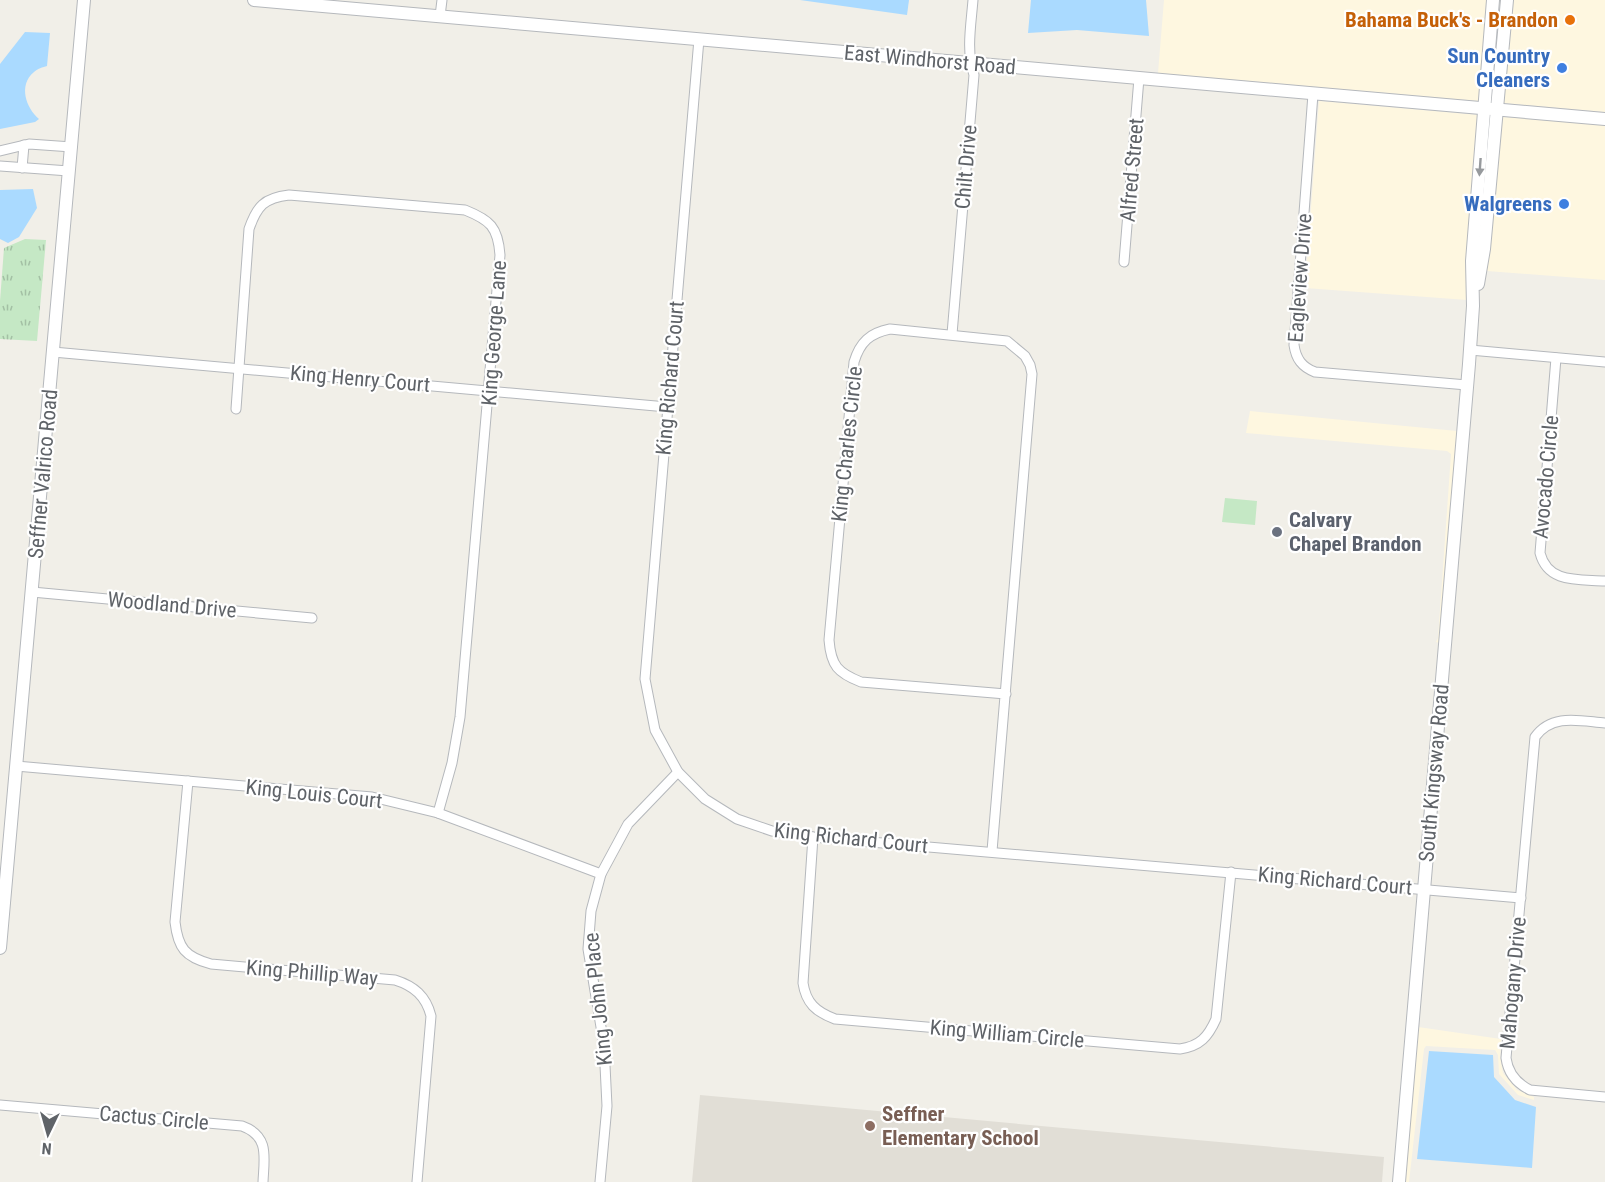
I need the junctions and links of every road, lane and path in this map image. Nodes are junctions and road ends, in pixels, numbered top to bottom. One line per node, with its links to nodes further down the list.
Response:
1 (84, 0): 16 (street, Seffner Valrico Road)
2 (254, 0): 7 (street, East Windhorst Road)
3 (442, 0): 7 (street)
4 (973, 0): 9 (street, Chilt Drive)
5 (1493, 0): 12 (street)
6 (1507, 0): 13 (street)
7 (440, 16): 8 (street, East Windhorst Road)
8 (699, 39): 9 (street, East Windhorst Road); 31 (street, King Richard Court)
9 (970, 63): 10 (street, East Windhorst Road); 23 (street, Chilt Drive)
10 (1139, 78): 11 (street, East Windhorst Road); 21 (street, Alfred Street)
11 (1313, 94): 12 (street, East Windhorst Road); 29 (street, Eagleview Drive)
12 (1484, 108): 13 (street, East Windhorst Road); 22 (street, one-way to 22)
13 (1497, 110): 14 (street, East Windhorst Road); 22 (street)
14 (1605, 118)
15 (24, 145): 16 (street); 17 (street); 19 (street)
16 (72, 147): 20 (street, Seffner Valrico Road)
17 (0, 151)
18 (0, 166): 19 (street)
19 (22, 168): 20 (street)
20 (69, 171): 25 (street, Seffner Valrico Road)
21 (1124, 262)
22 (1473, 306): 24 (street, South Kingsway Road)
23 (952, 334): 36 (street, King Charles Circle); 36 (street, King Charles Circle)
24 (1470, 350): 26 (street); 29 (street, South Kingsway Road)
25 (53, 352): 28 (street, King Henry Court); 34 (street, Seffner Valrico Road)
26 (1556, 358): 27 (street); 33 (street, Avocado Circle)
27 (1605, 362)
28 (239, 368): 30 (street, King Henry Court); 30 (street, King George Lane); 32 (street, King George Lane)
29 (1467, 385): 46 (street, South Kingsway Road)
30 (490, 391): 31 (street, King Henry Court); 41 (street, King George Lane)
31 (667, 407): 39 (street, King Richard Court)
32 (236, 409)
33 (1605, 581)
34 (32, 592): 35 (street, Woodland Drive); 38 (street, Seffner Valrico Road)
35 (312, 618)
36 (1006, 694): 43 (street, King Charles Circle)
37 (1605, 723): 47 (street, Mahogany Drive)
38 (16, 766): 40 (street, King Louis Court); 48 (street, Seffner Valrico Road)
39 (678, 772): 42 (street, King Richard Court); 45 (street, King John Place)
40 (188, 781): 41 (street, King Louis Court); 52 (street, King Phillip Way)
41 (438, 813): 45 (street, King Louis Court)
42 (813, 837): 43 (street, King Richard Court); 44 (street, King William Circle)
43 (992, 852): 44 (street, King Richard Court)
44 (1231, 872): 46 (street, King Richard Court)
45 (601, 874): 53 (street, King John Place)
46 (1423, 889): 47 (street, Mahogany Drive); 54 (street, South Kingsway Road)
47 (1521, 898): 49 (street, Mahogany Drive)
48 (0, 948)
49 (1605, 1097)
50 (0, 1105): 51 (street, Cactus Circle)
51 (262, 1182)
52 (417, 1182)
53 (600, 1182)
54 (1399, 1182)

